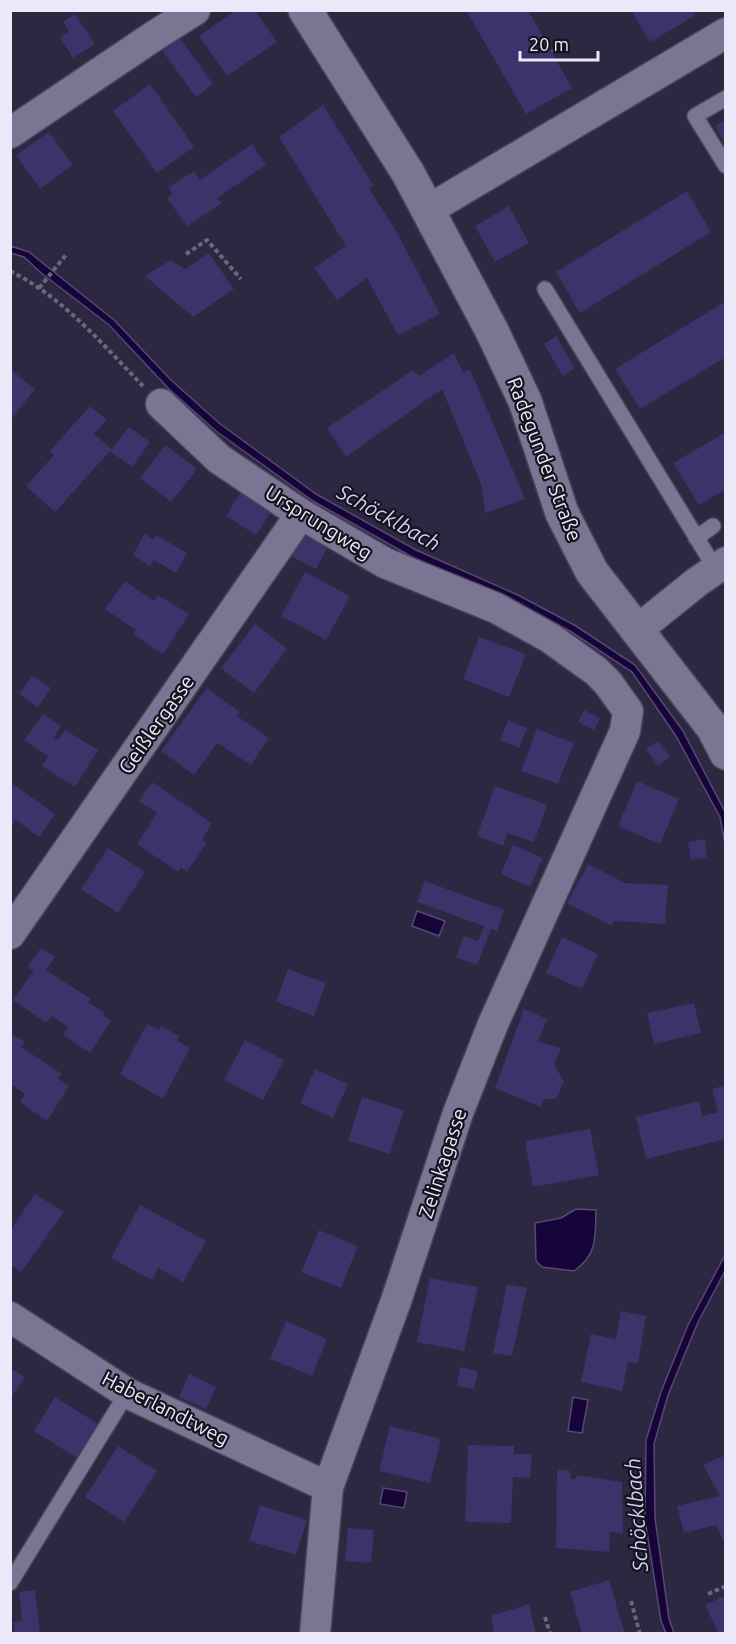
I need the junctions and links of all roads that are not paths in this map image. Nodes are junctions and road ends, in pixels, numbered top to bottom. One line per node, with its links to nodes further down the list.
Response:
1 (195, 10): 5 (street)
2 (305, 10): 7 (main road, Radegunder Straße)
3 (726, 33): 7 (street)
4 (726, 98): 6 (lane)
5 (10, 133)
6 (726, 166)
7 (428, 210): 14 (main road, Radegunder Straße)
8 (545, 289): 12 (lane)
9 (161, 404): 10 (street, Ursprungweg)
10 (301, 514): 15 (street, Ursprungweg); 17 (street, Geißlergasse)
11 (713, 526): 12 (lane)
12 (696, 538): 13 (lane)
13 (720, 565): 14 (street)
14 (636, 631): 16 (main road, Radegunder Straße)
15 (628, 711): 20 (street, Zelinkagasse)
16 (726, 753)
17 (10, 934)
18 (10, 1317): 19 (street, Haberlandtweg)
19 (127, 1393): 20 (street, Haberlandtweg); 21 (lane)
20 (328, 1487): 22 (street, Zelinkagasse)
21 (10, 1583)
22 (315, 1634)

